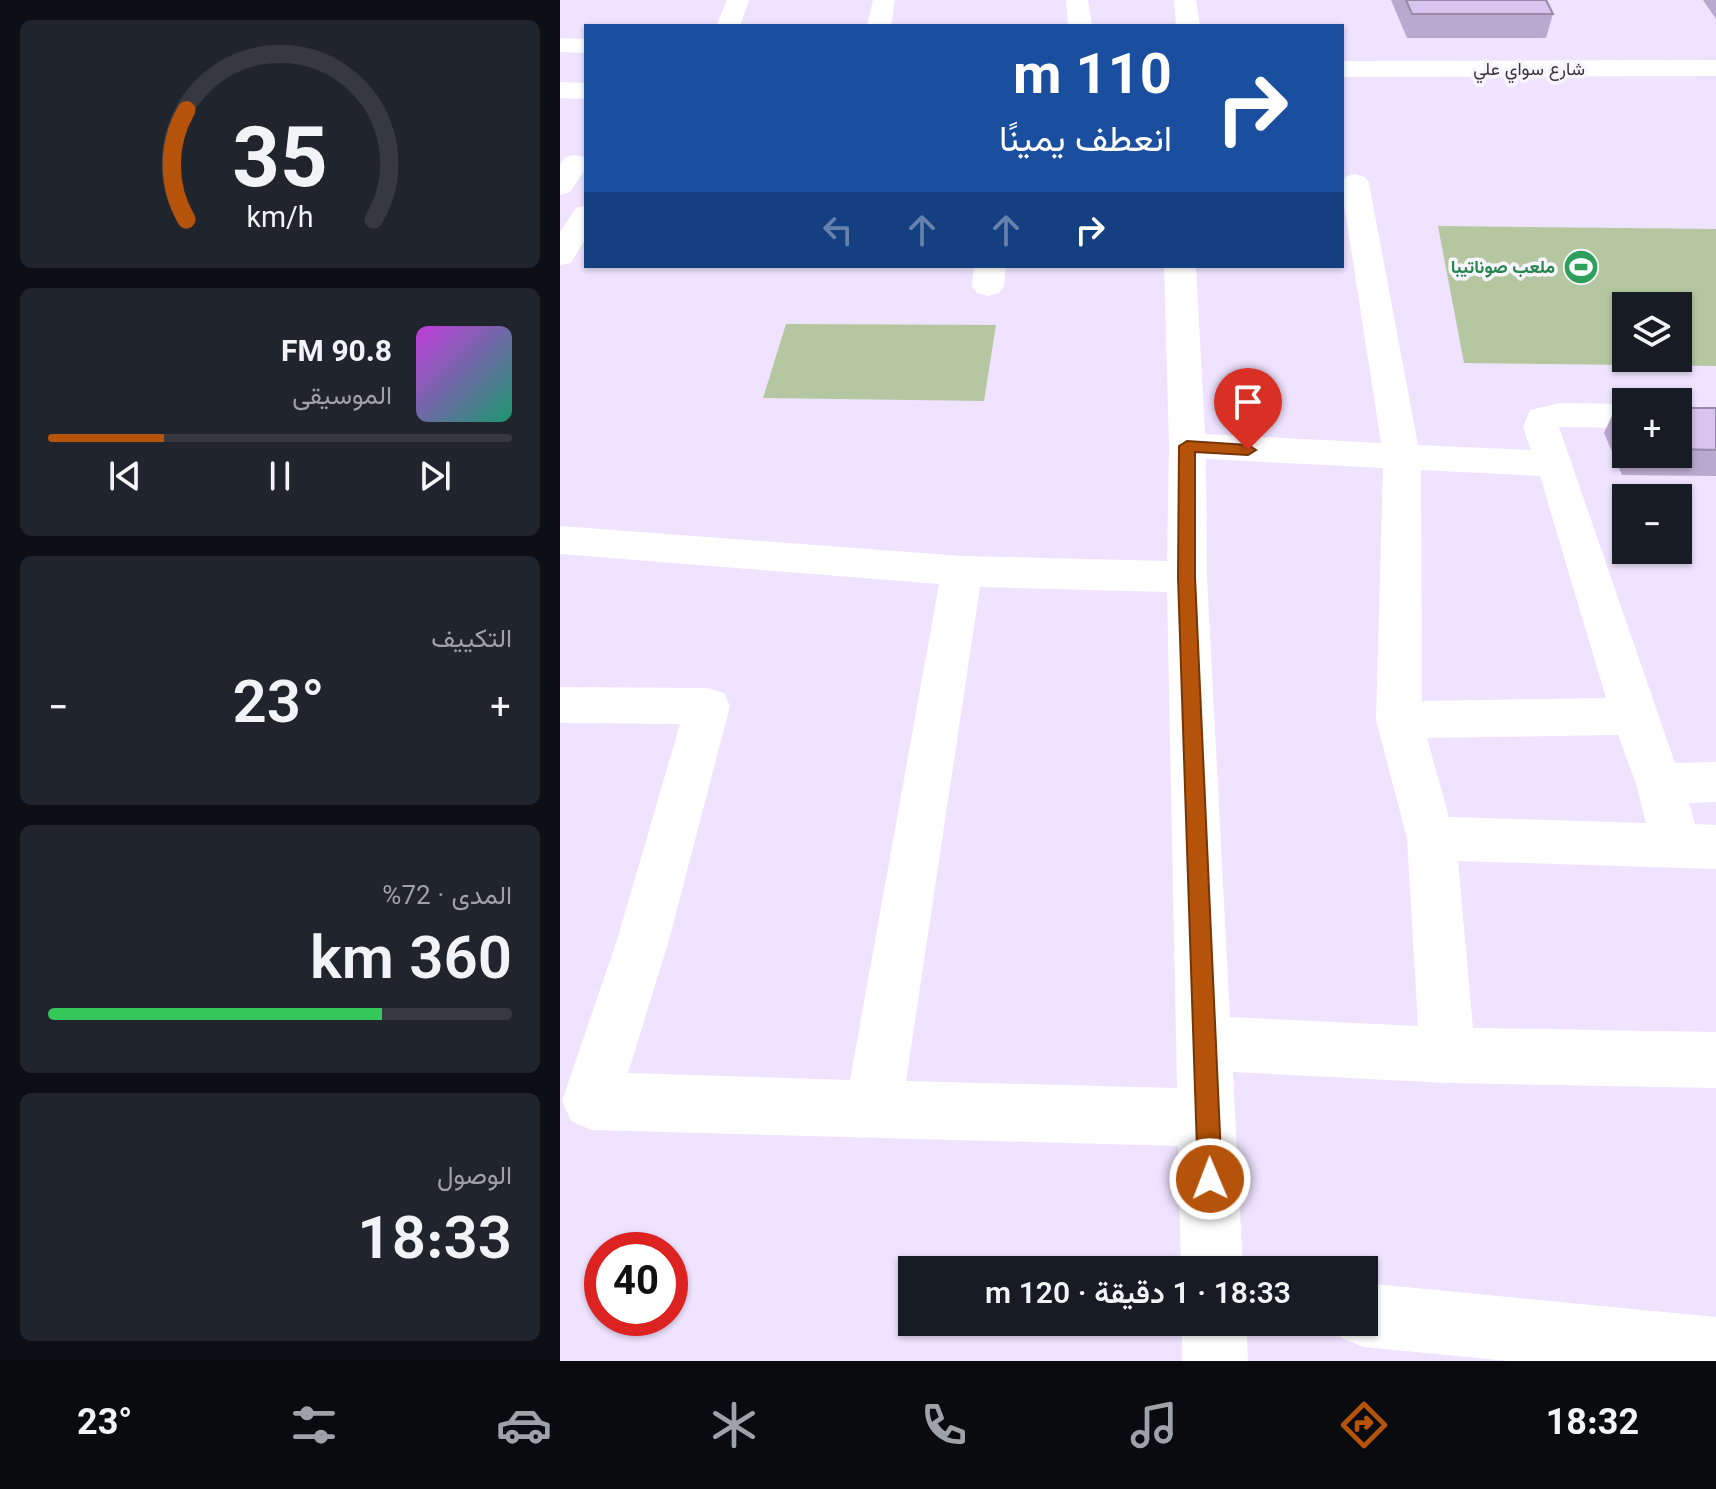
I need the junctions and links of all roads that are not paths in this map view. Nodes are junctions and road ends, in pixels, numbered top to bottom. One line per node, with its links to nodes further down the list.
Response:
1 (738, 0): 5 (street)
2 (884, 0): 6 (street)
3 (1077, 0): 7 (street)
4 (1185, 0): 8 (street)
5 (729, 24)
6 (879, 24)
7 (1080, 24)
8 (1188, 24)
9 (560, 45): 10 (street)
10 (584, 46)
11 (1344, 52): 13 (street, شارع سواي علي)
12 (1716, 52): 13 (street, شارع سواي علي)
13 (1497, 60): 16 (street, شارع سواي علي); 17 (street, شارع سواي علي)
14 (560, 64): 15 (street)
15 (584, 64)
16 (1716, 68)
17 (1344, 69)
18 (560, 90): 19 (street)
19 (584, 91)
20 (1355, 183): 26 (street)
21 (584, 217): 22 (street)
22 (560, 256)
23 (1180, 268): 25 (street)
24 (1612, 416): 27 (street)
25 (1187, 446): 26 (street); 30 (street)
26 (1402, 459): 27 (street); 33 (street)
27 (1555, 464): 32 (street)
28 (560, 540): 29 (street)
29 (962, 571): 30 (street); 42 (street)
30 (1187, 577): 38 (street)
31 (560, 705): 41 (street)
32 (1634, 716): 33 (street); 35 (street)
33 (1399, 720): 36 (street)
34 (1716, 782): 35 (street)
35 (1660, 784): 37 (street)
36 (1431, 838): 37 (street); 39 (street)
37 (1696, 846)
38 (1205, 1043): 39 (street); 43 (street)
39 (1448, 1055): 40 (street)
40 (1716, 1060)
41 (576, 1106): 42 (street)
42 (874, 1107): 43 (street)
43 (1208, 1118): 44 (street)
44 (1212, 1256)
45 (1378, 1316): 47 (street)
46 (1214, 1336): 48 (street)
47 (1716, 1349)
48 (1215, 1361)

